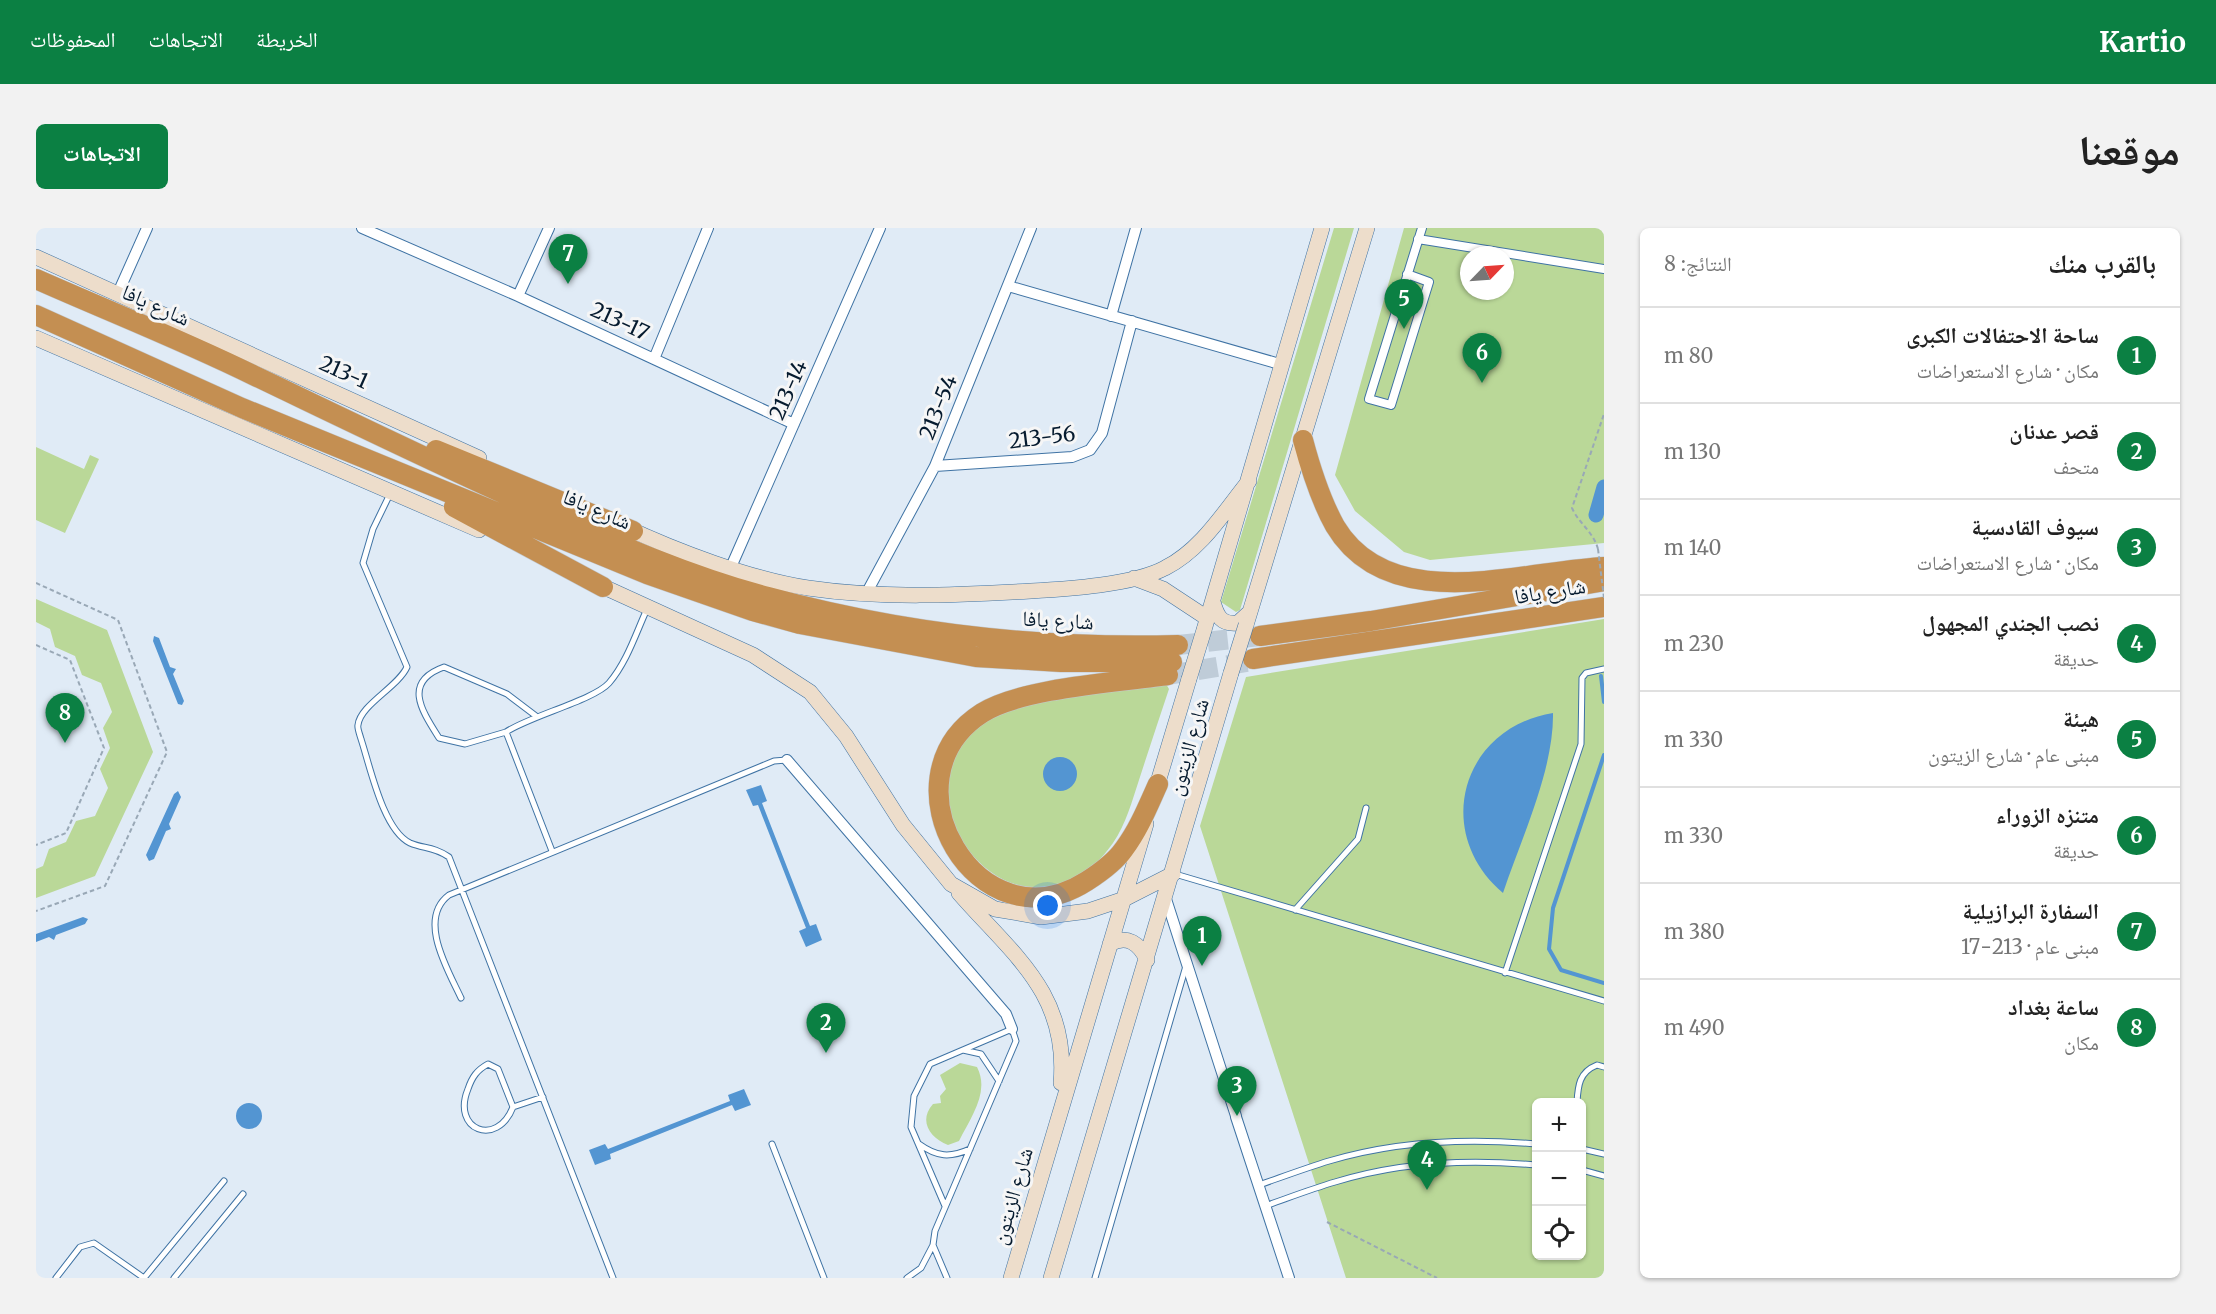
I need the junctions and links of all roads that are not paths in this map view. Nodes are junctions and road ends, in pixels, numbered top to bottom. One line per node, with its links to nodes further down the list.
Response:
1 (147, 228): 18 (street)
2 (362, 228): 11 (street, 213-17)
3 (549, 228): 19 (street)
4 (708, 228): 24 (street)
5 (880, 228): 28 (street, 213-14)
6 (1031, 228): 17 (street, 213-54)
7 (1136, 228): 21 (street)
8 (1322, 228): 25 (main road, شارع الزيتون)
9 (1367, 228): 29 (main road, شارع الزيتون)
10 (1422, 228): 12 (street)
11 (386, 233): 19 (street, 213-17)
12 (1418, 239): 14 (street); 15 (street)
13 (36, 257): 18 (main road, 213-1)
14 (1604, 269)
15 (1407, 274): 15 (street)
16 (36, 279): 26 (highway, شارع يافا)
17 (1008, 286): 21 (street); 30 (street, 213-54)
18 (118, 293): 33 (main road, 213-1)
19 (518, 296): 24 (street, 213-17)
20 (36, 315): 27 (highway, شارع يافا)
21 (1111, 316): 22 (street)
22 (1132, 321): 25 (street); 30 (street, 213-56)
23 (36, 338): 32 (main road)
24 (654, 358): 28 (street, 213-17)
25 (1283, 365): 31 (main road, شارع الزيتون)
26 (251, 373): 33 (highway); 46 (highway, شارع يافا)
27 (242, 408): 38 (highway); 46 (highway, شارع يافا)
28 (794, 424): 35 (street, 213-14)
29 (1303, 440): 34 (highway); 44 (main road, شارع الزيتون)
30 (935, 466): 39 (street, 213-54)
31 (1249, 481): 36 (main road, 213-1); 40 (main road, شارع الزيتون)
32 (392, 490): 38 (main road); 56 (lane)
33 (633, 531): 35 (main road, 213-1)
34 (1601, 558)
35 (731, 567): 39 (main road, 213-1)
36 (1134, 578): 39 (main road, 213-1); 43 (main road)
37 (1604, 581): 44 (highway, شارع يافا)
38 (603, 587): 41 (main road)
39 (866, 594)
40 (1213, 602): 43 (main road, شارع الزيتون); 44 (main road)
41 (647, 607): 48 (lane); 55 (main road)
42 (1604, 607): 45 (highway, شارع يافا)
43 (1205, 624): 51 (main road, شارع الزيتون, bridge)
44 (1252, 624): 54 (main road, شارع الزيتون, bridge)
45 (1257, 660)
46 (1173, 661): 51 (highway)
47 (1604, 669): 63 (lane)
48 (536, 716): 49 (lane); 49 (lane)
49 (506, 732): 53 (lane)
50 (787, 760): 53 (lane); 66 (street)
51 (1158, 784): 57 (main road, شارع الزيتون)
52 (1366, 808): 59 (lane)
53 (552, 851): 56 (lane)
54 (1173, 874): 57 (main road); 58 (main road, شارع الزيتون); 59 (lane)
55 (951, 884): 57 (main road); 73 (main road)
56 (462, 888): 64 (lane); 70 (lane)
57 (1124, 899): 60 (main road, شارع الزيتون)
58 (1166, 899): 61 (main road, شارع الزيتون); 62 (street)
59 (1295, 910): 63 (lane)
60 (1110, 944): 61 (main road); 73 (main road, شارع الزيتون)
61 (1147, 960): 97 (main road, شارع الزيتون)
62 (1187, 964): 84 (street); 98 (lane)
63 (1505, 973): 65 (lane)
64 (461, 998)
65 (1604, 1001)
66 (1012, 1029): 67 (lane); 69 (lane)
67 (962, 1050): 69 (lane); 75 (lane)
68 (1604, 1067): 71 (lane)
69 (999, 1081): 77 (lane)
70 (543, 1098): 72 (lane); 92 (lane)
71 (1577, 1098)
72 (513, 1107): 72 (lane)
73 (1059, 1110): 96 (main road, شارع الزيتون)
74 (772, 1144): 93 (lane)
75 (919, 1144): 77 (lane); 86 (lane)
76 (1532, 1144): 84 (lane)
77 (970, 1149): 86 (lane)
78 (1586, 1150): 79 (lane)
79 (1604, 1154)
80 (1532, 1165): 87 (lane)
81 (1586, 1171): 82 (lane)
82 (1604, 1176)
83 (224, 1181): 90 (lane)
84 (1258, 1185): 87 (street)
85 (243, 1194): 91 (lane)
86 (945, 1206): 88 (lane)
87 (1265, 1206): 99 (street)
88 (933, 1245): 94 (lane); 95 (lane)
89 (56, 1278): 90 (lane)
90 (144, 1278)
91 (174, 1278)
92 (613, 1278)
93 (824, 1278)
94 (907, 1278)
95 (947, 1278)
96 (1011, 1278)
97 (1051, 1278)
98 (1095, 1278)
99 (1288, 1278)

